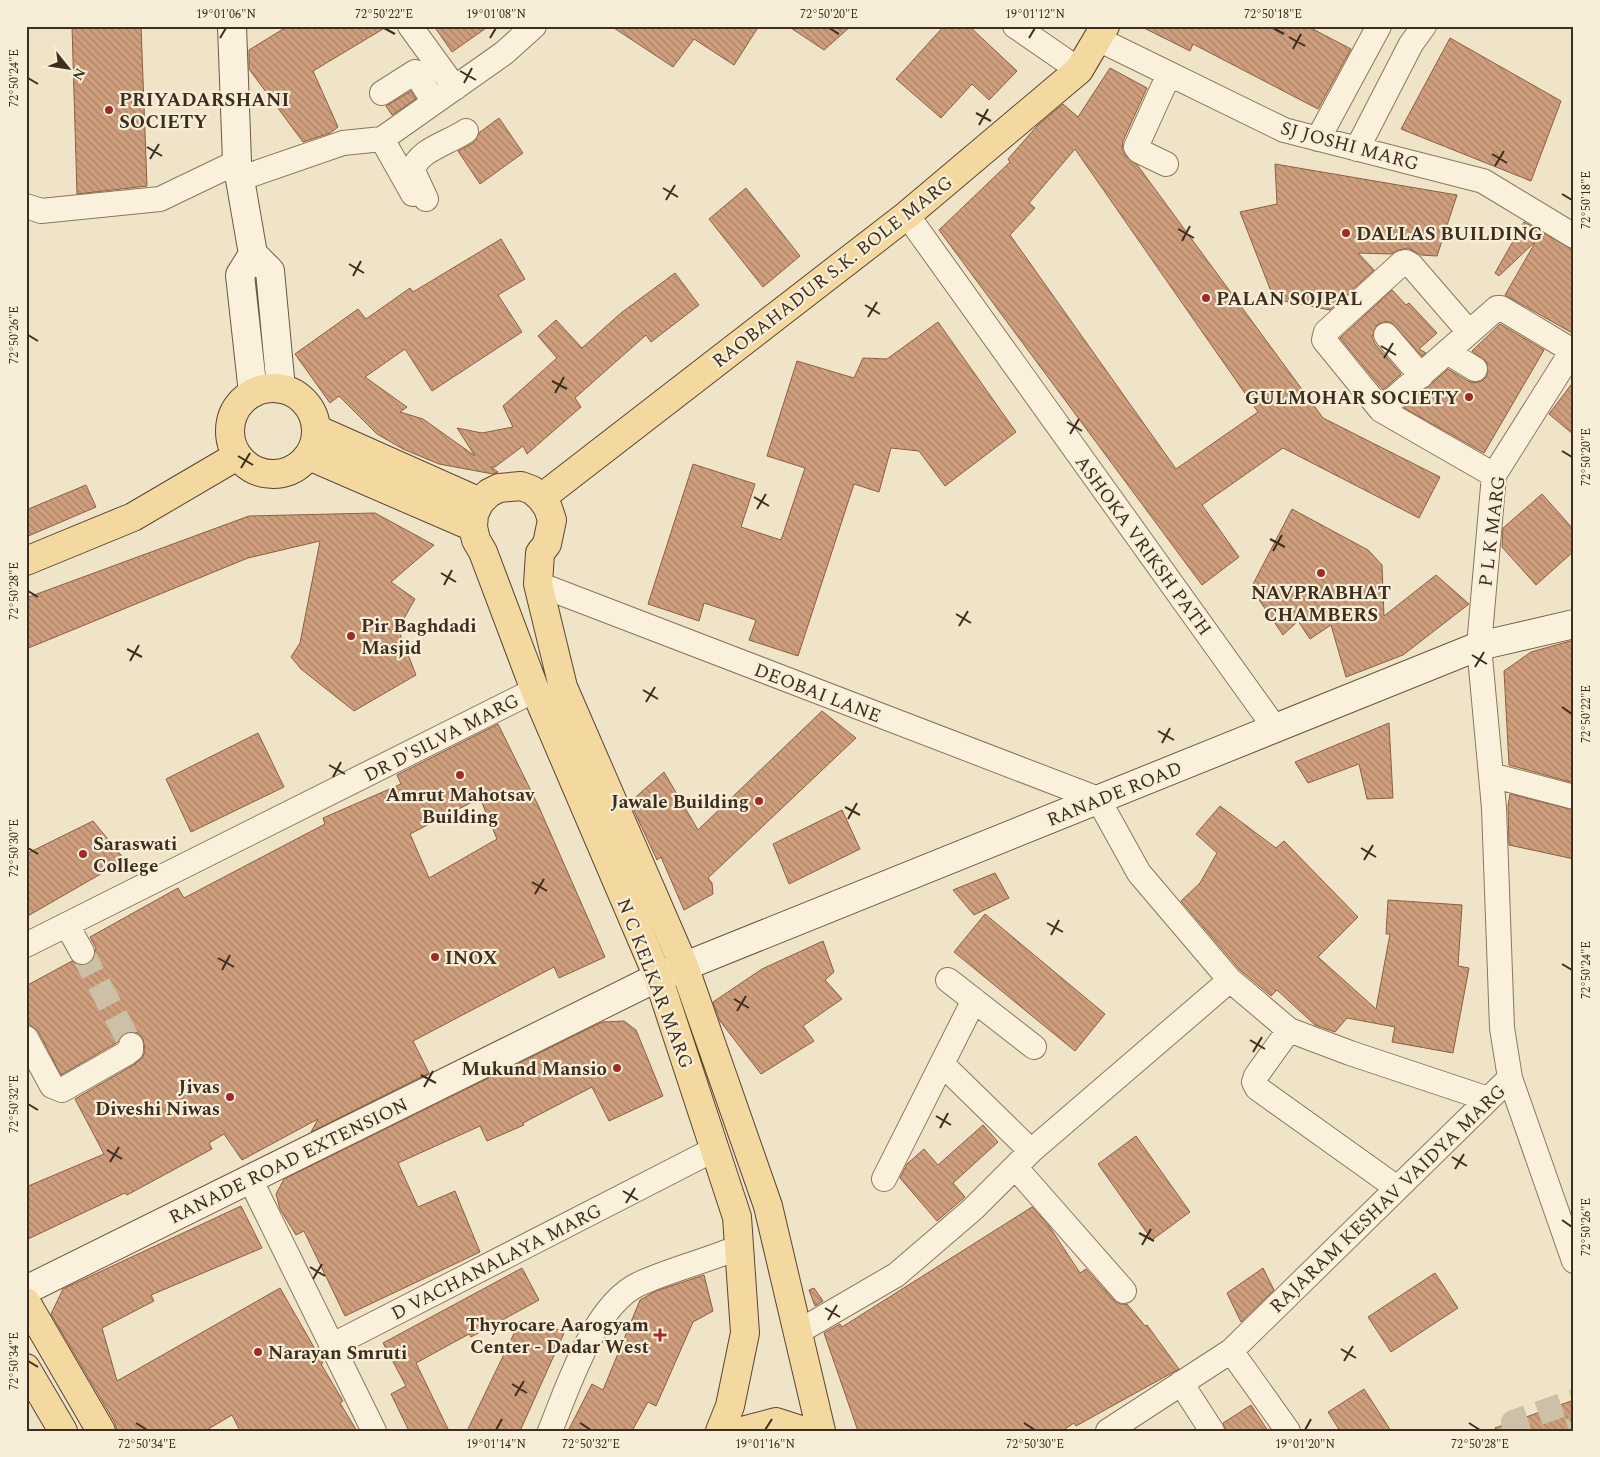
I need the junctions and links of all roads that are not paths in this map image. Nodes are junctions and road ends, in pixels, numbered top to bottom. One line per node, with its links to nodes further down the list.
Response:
1 (232, 26): 22 (street)
2 (410, 26): 10 (street)
3 (1015, 26): 8 (street)
4 (1379, 26): 13 (street)
5 (1424, 26): 15 (street)
6 (526, 29): 10 (street)
7 (1101, 32): 8 (main road, RAOBAHADUR S.K. BOLE MARG); 9 (street, SJ JOSHI MARG)
8 (1079, 70): 24 (main road, RAOBAHADUR S.K. BOLE MARG)
9 (1169, 74): 17 (street, SJ JOSHI MARG); 21 (street)
10 (455, 88): 12 (street)
11 (382, 93): 12 (street)
12 (434, 102): 14 (street)
13 (1336, 105): 15 (street); 17 (street)
14 (412, 116): 18 (street); 20 (street)
15 (1371, 120): 19 (street)
16 (466, 132): 20 (street)
17 (1318, 138): 19 (street, SJ JOSHI MARG)
18 (382, 140): 20 (street); 22 (street)
19 (1357, 149): 25 (street, SJ JOSHI MARG)
20 (428, 151)
21 (1166, 164)
22 (238, 171): 23 (street); 26 (street)
23 (26, 206)
24 (907, 216): 40 (main road, RAOBAHADUR S.K. BOLE MARG); 48 (street, ASHOKA VRIKSH PATH)
25 (1574, 236)
26 (253, 254): 33 (street); 34 (street)
27 (1469, 332): 29 (street); 30 (street); 35 (street)
28 (1386, 335): 32 (street)
29 (1572, 349): 39 (street, P L K MARG)
30 (1447, 352): 31 (street); 32 (street)
31 (1475, 369)
32 (1421, 376): 35 (street)
33 (281, 389): 34 (main road); 36 (main road)
34 (253, 393): 37 (main road)
35 (1381, 410): 39 (street)
36 (316, 429): 38 (main road); 41 (main road)
37 (237, 456): 38 (main road); 43 (main road)
38 (309, 456): 42 (main road)
39 (1494, 475): 46 (street, P L K MARG)
40 (541, 498): 41 (main road); 44 (main road, N C KELKAR MARG)
41 (480, 502): 42 (main road)
42 (478, 540): 47 (main road, N C KELKAR MARG)
43 (26, 561)
44 (538, 584): 51 (street, DEOBAI LANE); 55 (main road, N C KELKAR MARG)
45 (1574, 624): 46 (street, RANADE ROAD)
46 (1479, 646): 48 (street, RANADE ROAD); 49 (street, RAJARAM KESHAV VAIDYA MARG)
47 (535, 690): 52 (street, DR D'SILVA MARG); 56 (main road, N C KELKAR MARG)
48 (1275, 728): 51 (street, RANADE ROAD)
49 (1491, 775): 50 (street); 65 (street, RAJARAM KESHAV VAIDYA MARG)
50 (1574, 797)
51 (1098, 799): 55 (street, RANADE ROAD); 58 (street)
52 (67, 925): 53 (street, DR D'SILVA MARG); 54 (street)
53 (26, 945)
54 (82, 952)
55 (684, 966): 56 (street, RANADE ROAD); 77 (main road, N C KELKAR MARG)
56 (658, 977): 67 (main road, N C KELKAR MARG); 69 (street, RANADE ROAD EXTENSION)
57 (948, 980): 59 (street)
58 (1230, 980): 60 (street); 68 (street)
59 (974, 1000): 63 (street); 64 (street)
60 (1289, 1030): 66 (street); 71 (street)
61 (26, 1038): 62 (street)
62 (131, 1045)
63 (1034, 1047)
64 (942, 1064): 68 (street); 70 (street)
65 (1510, 1078): 66 (street, RAJARAM KESHAV VAIDYA MARG); 73 (street)
66 (1488, 1099): 71 (street, RAJARAM KESHAV VAIDYA MARG)
67 (715, 1149): 72 (main road, N C KELKAR MARG); 78 (street, D VACHANALAYA MARG)
68 (1023, 1159): 75 (street); 77 (street)
69 (250, 1179): 74 (street, RANADE ROAD EXTENSION); 78 (street)
70 (884, 1179)
71 (1397, 1188): 79 (street, RAJARAM KESHAV VAIDYA MARG)
72 (739, 1247): 85 (street); 86 (main road, N C KELKAR MARG)
73 (1574, 1261)
74 (26, 1290)
75 (1124, 1291)
76 (26, 1302): 83 (main road)
77 (798, 1332): 89 (main road, N C KELKAR MARG)
78 (331, 1346): 84 (street)
79 (1231, 1351): 81 (street, RAJARAM KESHAV VAIDYA MARG); 92 (street)
80 (26, 1368): 82 (main road)
81 (1181, 1383): 90 (street, RAJARAM KESHAV VAIDYA MARG); 91 (street)
82 (63, 1431)
83 (101, 1431)
84 (374, 1431)
85 (550, 1431)
86 (720, 1431)
87 (742, 1431): 88 (main road)
88 (804, 1431)
89 (821, 1431)
90 (1108, 1431)
91 (1212, 1431)
92 (1288, 1431)

